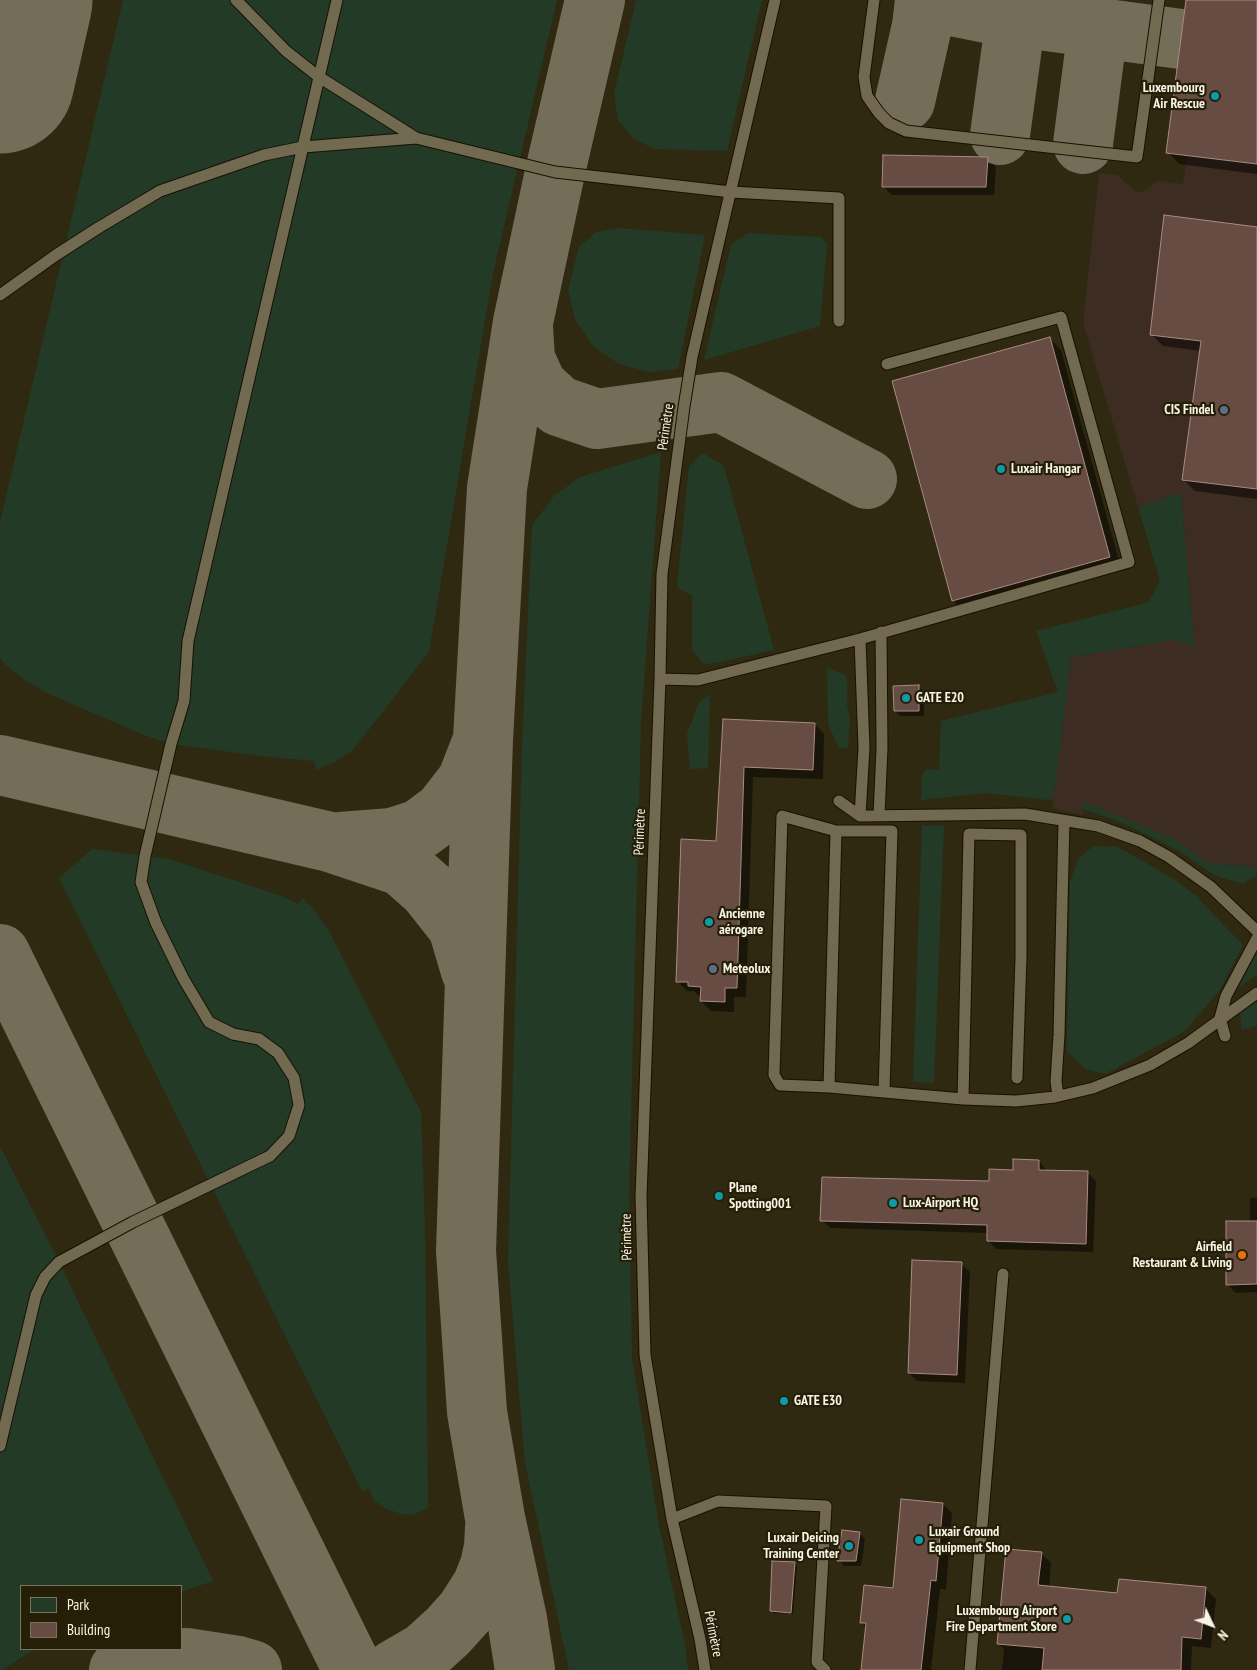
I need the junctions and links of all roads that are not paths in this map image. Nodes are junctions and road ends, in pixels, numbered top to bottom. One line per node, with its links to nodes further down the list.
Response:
1 (236, 0): 6 (lane)
2 (337, 0): 6 (lane)
3 (775, 0): 9 (lane, Périmètre)
4 (874, 0): 5 (lane)
5 (1159, 0)
6 (319, 77): 7 (lane); 8 (lane)
7 (416, 138): 8 (lane); 9 (lane)
8 (303, 148): 10 (lane); 32 (lane)
9 (731, 192): 11 (lane); 15 (lane, Périmètre)
10 (0, 295)
11 (839, 321)
12 (887, 364): 13 (lane)
13 (881, 632): 14 (lane); 18 (lane)
14 (860, 638): 15 (lane); 17 (lane)
15 (660, 679): 33 (lane, Périmètre)
16 (839, 801): 17 (lane)
17 (860, 816): 18 (lane)
18 (879, 816): 19 (lane)
19 (1064, 821): 21 (lane); 29 (lane)
20 (836, 831): 27 (lane); 27 (lane); 28 (lane)
21 (1257, 931)
22 (1257, 938): 24 (lane)
23 (1257, 993): 24 (lane)
24 (1220, 1018): 25 (lane); 29 (lane)
25 (1225, 1036)
26 (1017, 1078): 30 (lane)
27 (829, 1087): 28 (lane)
28 (884, 1092): 30 (lane)
29 (1058, 1096): 30 (lane)
30 (963, 1099)
31 (1003, 1274): 36 (lane)
32 (0, 1446)
33 (672, 1519): 34 (lane, Périmètre); 35 (lane)
34 (704, 1670)
35 (825, 1670)
36 (970, 1670)

